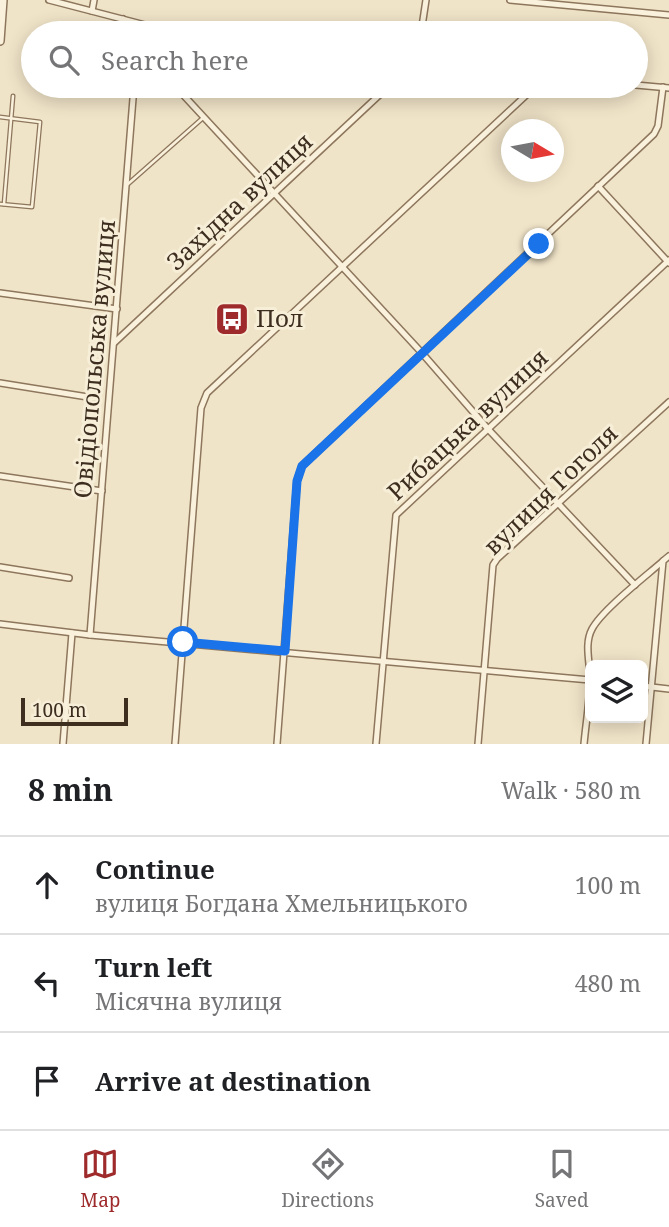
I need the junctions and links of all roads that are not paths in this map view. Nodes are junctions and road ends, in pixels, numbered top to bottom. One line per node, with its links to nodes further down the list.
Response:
1 (50, 0): 7 (street)
2 (94, 0): 7 (street)
3 (426, 0): 11 (street)
4 (510, 0): 5 (street)
5 (524, 1): 8 (street)
6 (2, 5): 12 (street)
7 (92, 11): 9 (street)
8 (669, 15)
9 (123, 19): 10 (street)
10 (130, 21)
11 (423, 21)
12 (0, 41)
13 (648, 86): 14 (street)
14 (666, 88): 24 (street)
15 (13, 96): 22 (lane)
16 (133, 98): 23 (street, Овідіопольська вулиця)
17 (186, 98): 21 (street)
18 (376, 98): 25 (street, Західна вулиця)
19 (523, 98): 28 (street)
20 (0, 117): 22 (lane)
21 (204, 117): 23 (lane); 25 (street)
22 (11, 118): 26 (lane); 26 (lane)
23 (127, 186): 30 (street, Овідіопольська вулиця)
24 (598, 186): 27 (street); 32 (street)
25 (275, 194): 28 (street); 31 (street, Західна вулиця)
26 (2, 204)
27 (669, 262): 36 (street, Рибацька вулиця)
28 (342, 268): 32 (street); 50 (street)
29 (0, 293): 30 (street)
30 (117, 309): 31 (street, Овідіопольська вулиця)
31 (114, 343): 38 (street, Овідіопольська вулиця)
32 (421, 352): 36 (street); 51 (street)
33 (0, 383): 34 (street)
34 (94, 398)
35 (669, 402): 39 (street, вулиця Гоголя)
36 (488, 429): 39 (street); 53 (street, Рибацька вулиця)
37 (0, 476): 38 (street)
38 (102, 491): 49 (street, Овідіопольська вулиця)
39 (558, 504): 46 (street); 54 (street, вулиця Гоголя)
40 (669, 556): 41 (street)
41 (663, 561): 44 (street); 46 (street)
42 (0, 567): 43 (street)
43 (69, 578)
44 (662, 579): 45 (street); 56 (street)
45 (669, 579)
46 (635, 585): 52 (street)
47 (0, 624): 48 (street)
48 (72, 634): 49 (street); 59 (street)
49 (90, 635): 50 (street)
50 (183, 642): 51 (street); 60 (street)
51 (285, 651): 53 (street); 61 (street)
52 (589, 660)
53 (382, 661): 54 (street); 62 (street, Рибацька вулиця)
54 (484, 670): 55 (street); 63 (street, вулиця Гоголя)
55 (585, 680)
56 (650, 687): 57 (street); 65 (street)
57 (669, 689)
58 (586, 723): 64 (street)
59 (63, 744)
60 (175, 744)
61 (277, 744)
62 (376, 744)
63 (478, 744)
64 (584, 744)
65 (646, 744)

